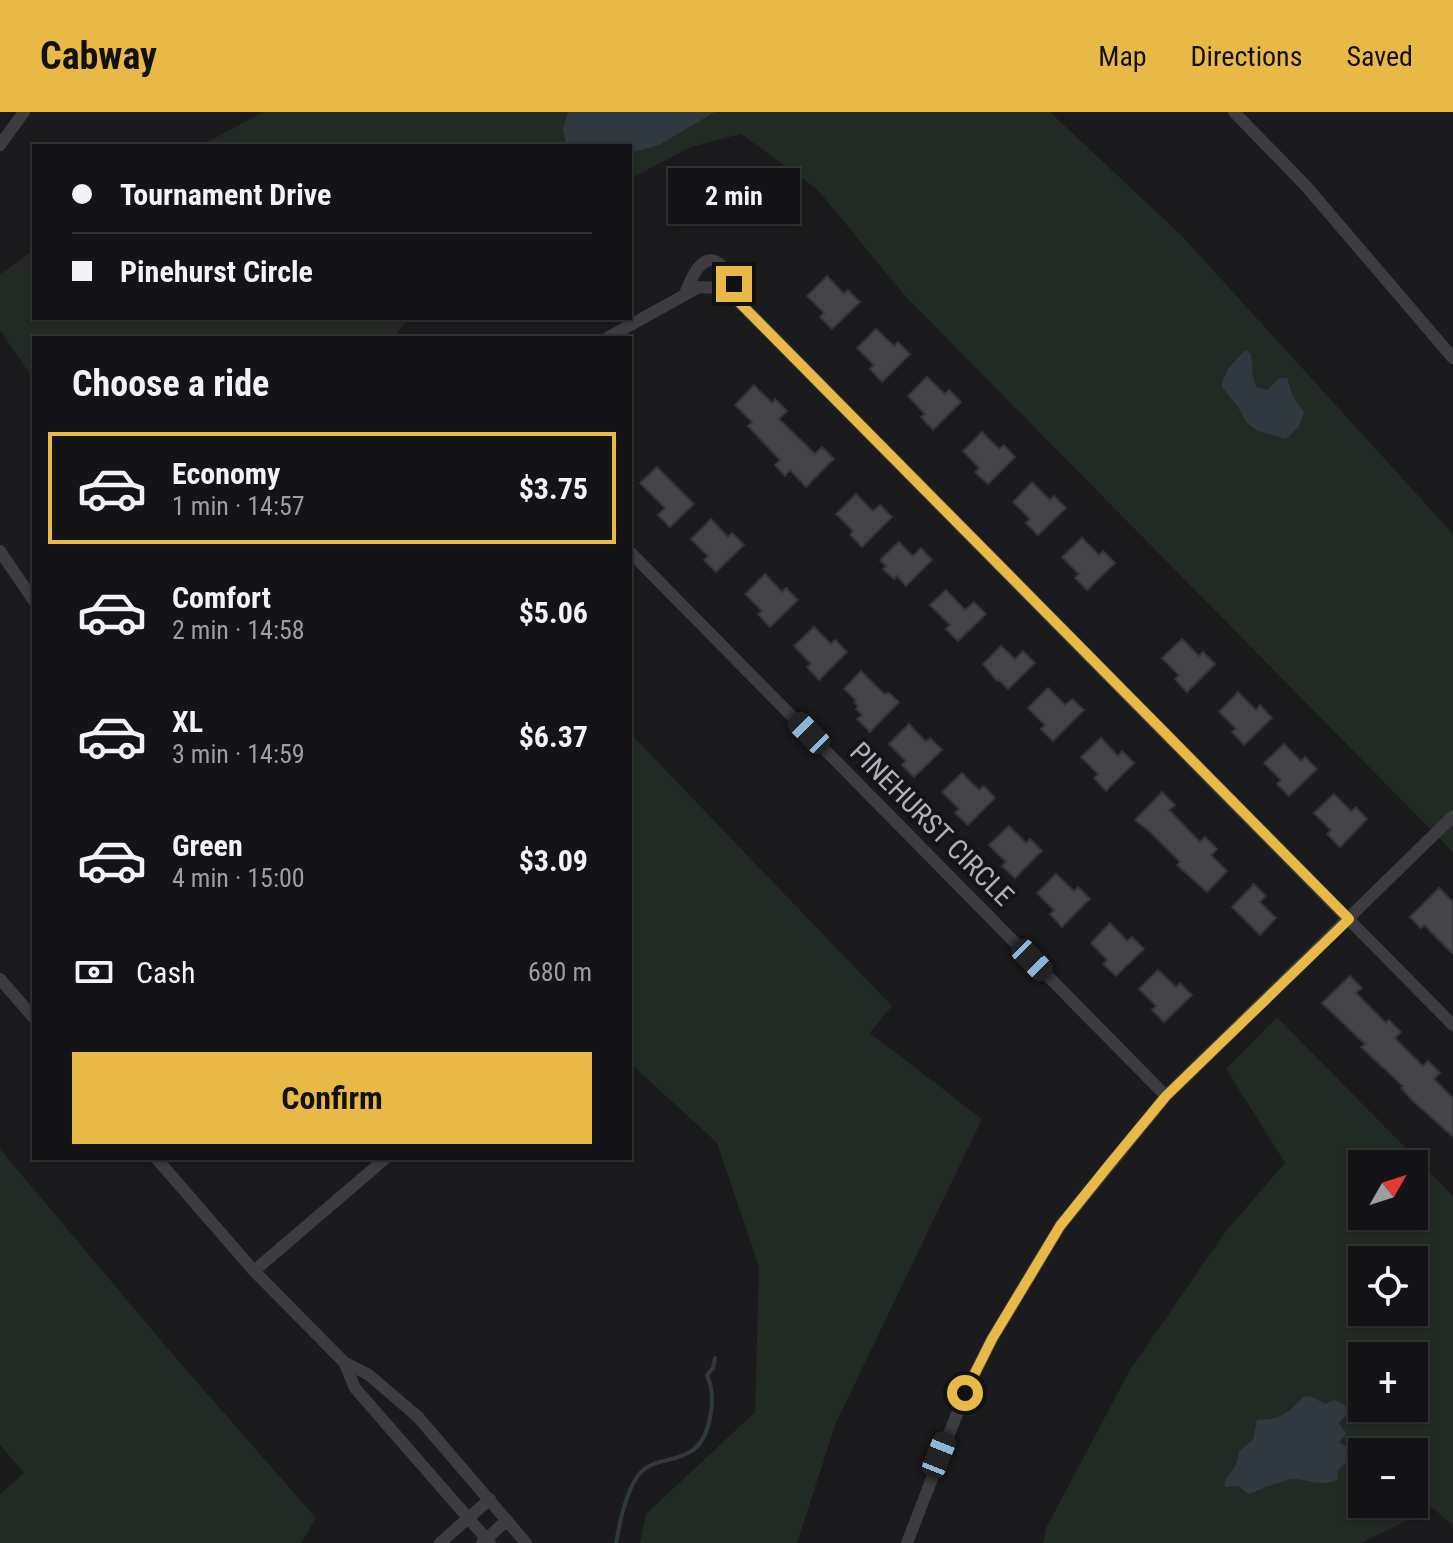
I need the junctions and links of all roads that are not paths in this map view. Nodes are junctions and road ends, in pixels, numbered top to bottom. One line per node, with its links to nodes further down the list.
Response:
1 (24, 112): 3 (street)
2 (1234, 112): 7 (street)
3 (0, 145)
4 (686, 291): 5 (street); 5 (street); 6 (street)
5 (737, 300): 12 (street)
6 (610, 336)
7 (1453, 358)
8 (0, 551): 10 (street)
9 (632, 554): 16 (street, PINEHURST CIRCLE)
10 (32, 598)
11 (1453, 816): 12 (street)
12 (1349, 919): 15 (street); 16 (street)
13 (0, 979): 14 (street)
14 (32, 1016)
15 (1453, 1025)
16 (1166, 1096): 27 (street)
17 (158, 1160): 19 (street)
18 (384, 1160): 19 (street)
19 (254, 1271): 20 (street)
20 (344, 1362): 21 (street); 22 (street)
21 (490, 1499): 22 (street); 23 (street)
22 (467, 1518): 24 (street); 25 (street)
23 (507, 1520): 24 (street); 26 (street)
24 (486, 1542)
25 (440, 1543)
26 (526, 1543)
27 (907, 1543)

